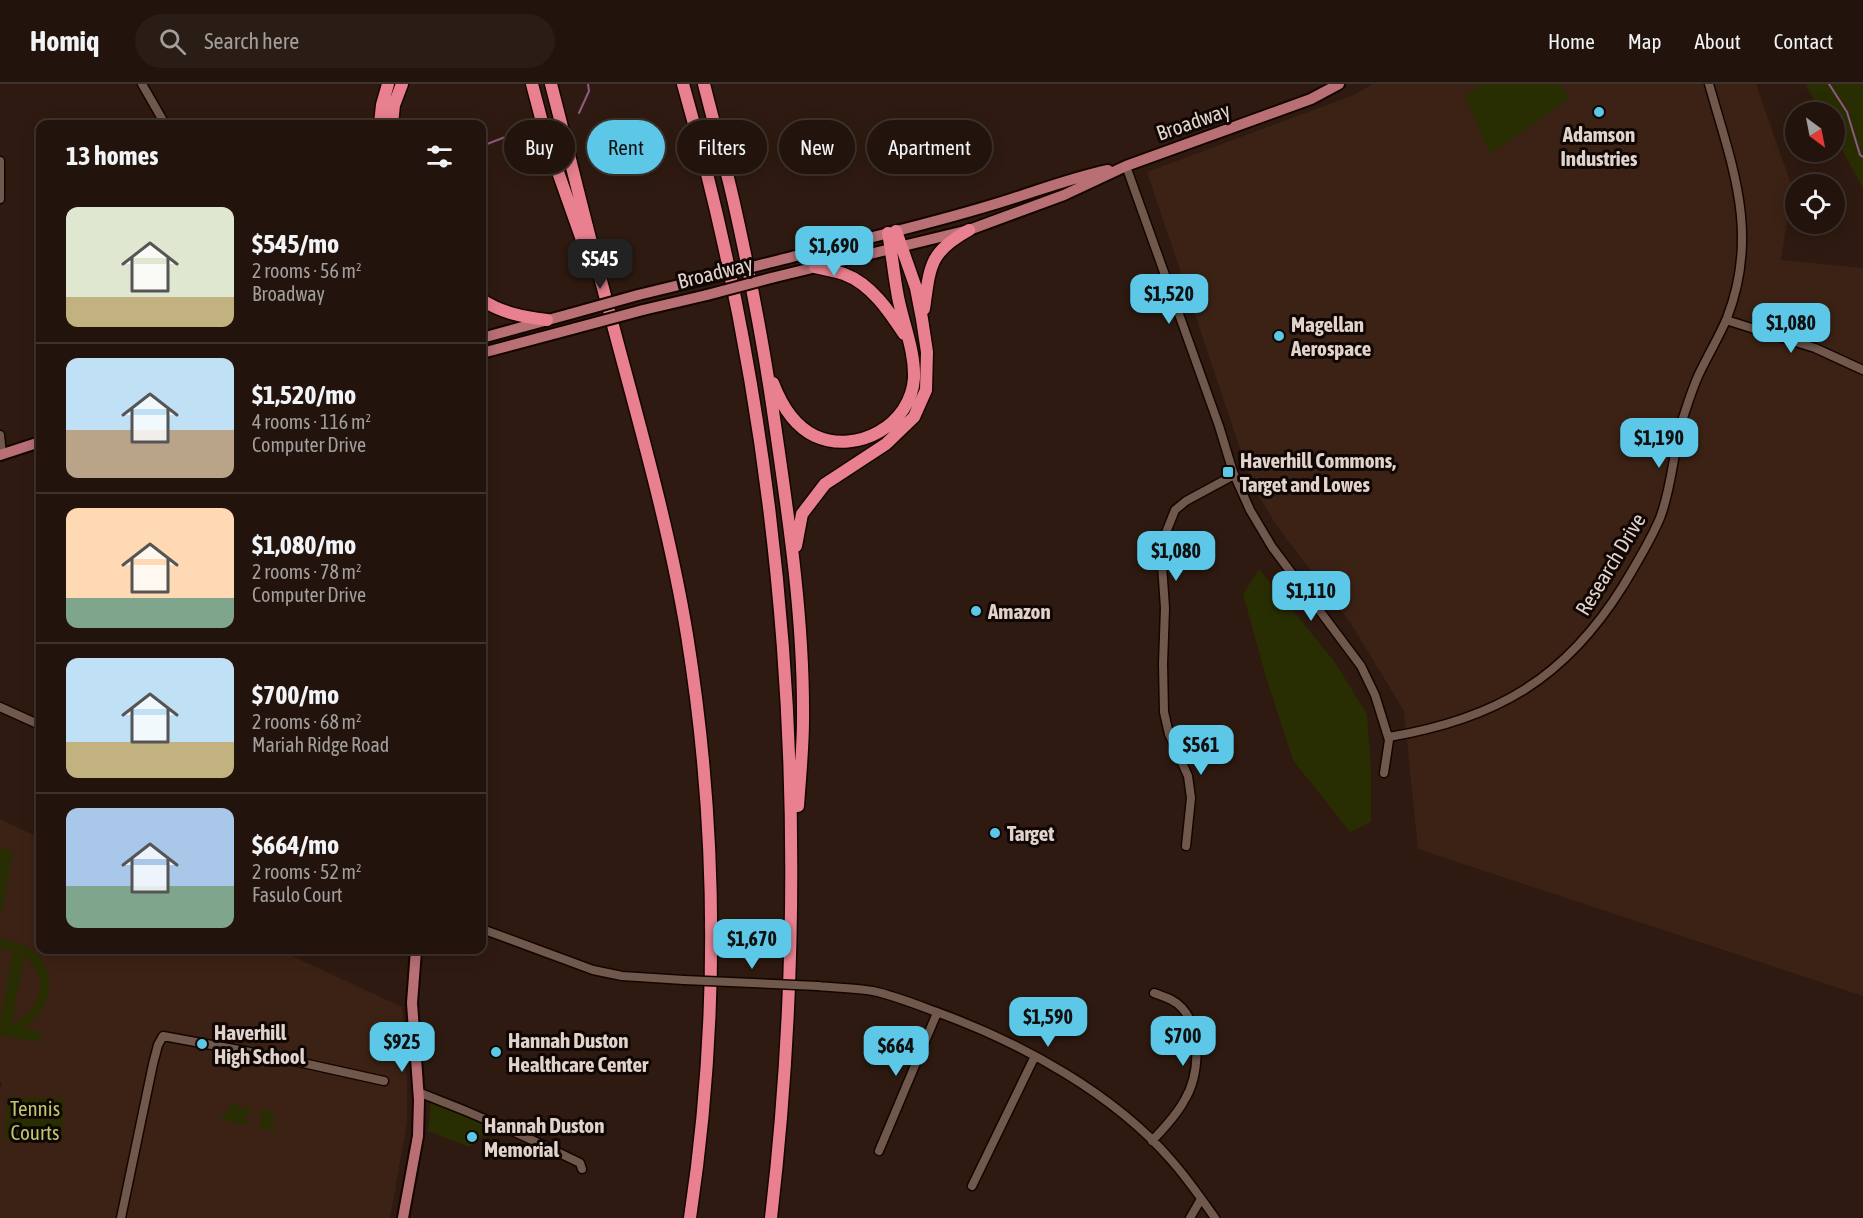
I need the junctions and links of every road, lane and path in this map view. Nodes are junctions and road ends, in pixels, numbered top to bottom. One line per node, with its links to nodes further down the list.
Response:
1 (142, 84): 11 (street)
2 (388, 84): 12 (highway)
3 (402, 84): 13 (highway)
4 (522, 84): 14 (highway)
5 (532, 84): 15 (highway)
6 (551, 84): 25 (highway)
7 (683, 84): 44 (highway)
8 (704, 84): 33 (highway)
9 (1339, 84): 17 (main road, Broadway)
10 (1709, 84): 28 (street, Research Drive)
11 (163, 120)
12 (380, 120)
13 (392, 120)
14 (540, 120)
15 (542, 120)
16 (0, 161): 19 (street)
17 (1126, 165): 20 (main road, Broadway); 21 (main road, Broadway); 37 (street)
18 (559, 174): 25 (highway)
19 (0, 199)
20 (969, 230): 22 (main road, Broadway); 26 (highway)
21 (892, 232): 22 (highway); 27 (main road, Broadway, bridge)
22 (897, 248): 23 (main road, Broadway); 26 (highway); 30 (highway)
23 (816, 267): 30 (highway); 31 (main road, Broadway, bridge)
24 (486, 303): 27 (highway)
25 (610, 314): 61 (highway)
26 (922, 319): 38 (highway)
27 (547, 320): 29 (main road, Broadway)
28 (1726, 320): 32 (street); 41 (street, Research Drive)
29 (486, 337)
30 (909, 343): 33 (highway)
31 (486, 352)
32 (1863, 370)
33 (768, 373): 38 (highway)
34 (0, 435): 36 (street)
35 (36, 443): 36 (main road)
36 (1, 454)
37 (1234, 476): 41 (street); 43 (street)
38 (793, 559): 44 (highway)
39 (0, 707): 40 (street)
40 (36, 723)
41 (1389, 737): 42 (street)
42 (1384, 773)
43 (1186, 846)
44 (792, 861): 62 (highway)
45 (486, 930): 48 (street, bridge)
46 (416, 954): 53 (main road)
47 (1154, 993): 54 (street)
48 (937, 1013): 50 (street); 55 (street)
49 (250, 1052): 59 (street)
50 (1035, 1056): 54 (street); 57 (street)
51 (276, 1057): 52 (street)
52 (384, 1081)
53 (418, 1092): 56 (street); 60 (main road)
54 (1152, 1141): 58 (street)
55 (879, 1151)
56 (582, 1169)
57 (972, 1186)
58 (1201, 1199): 63 (street); 64 (street)
59 (121, 1218)
60 (403, 1218)
61 (690, 1218)
62 (771, 1218)
63 (1190, 1218)
64 (1215, 1218)

